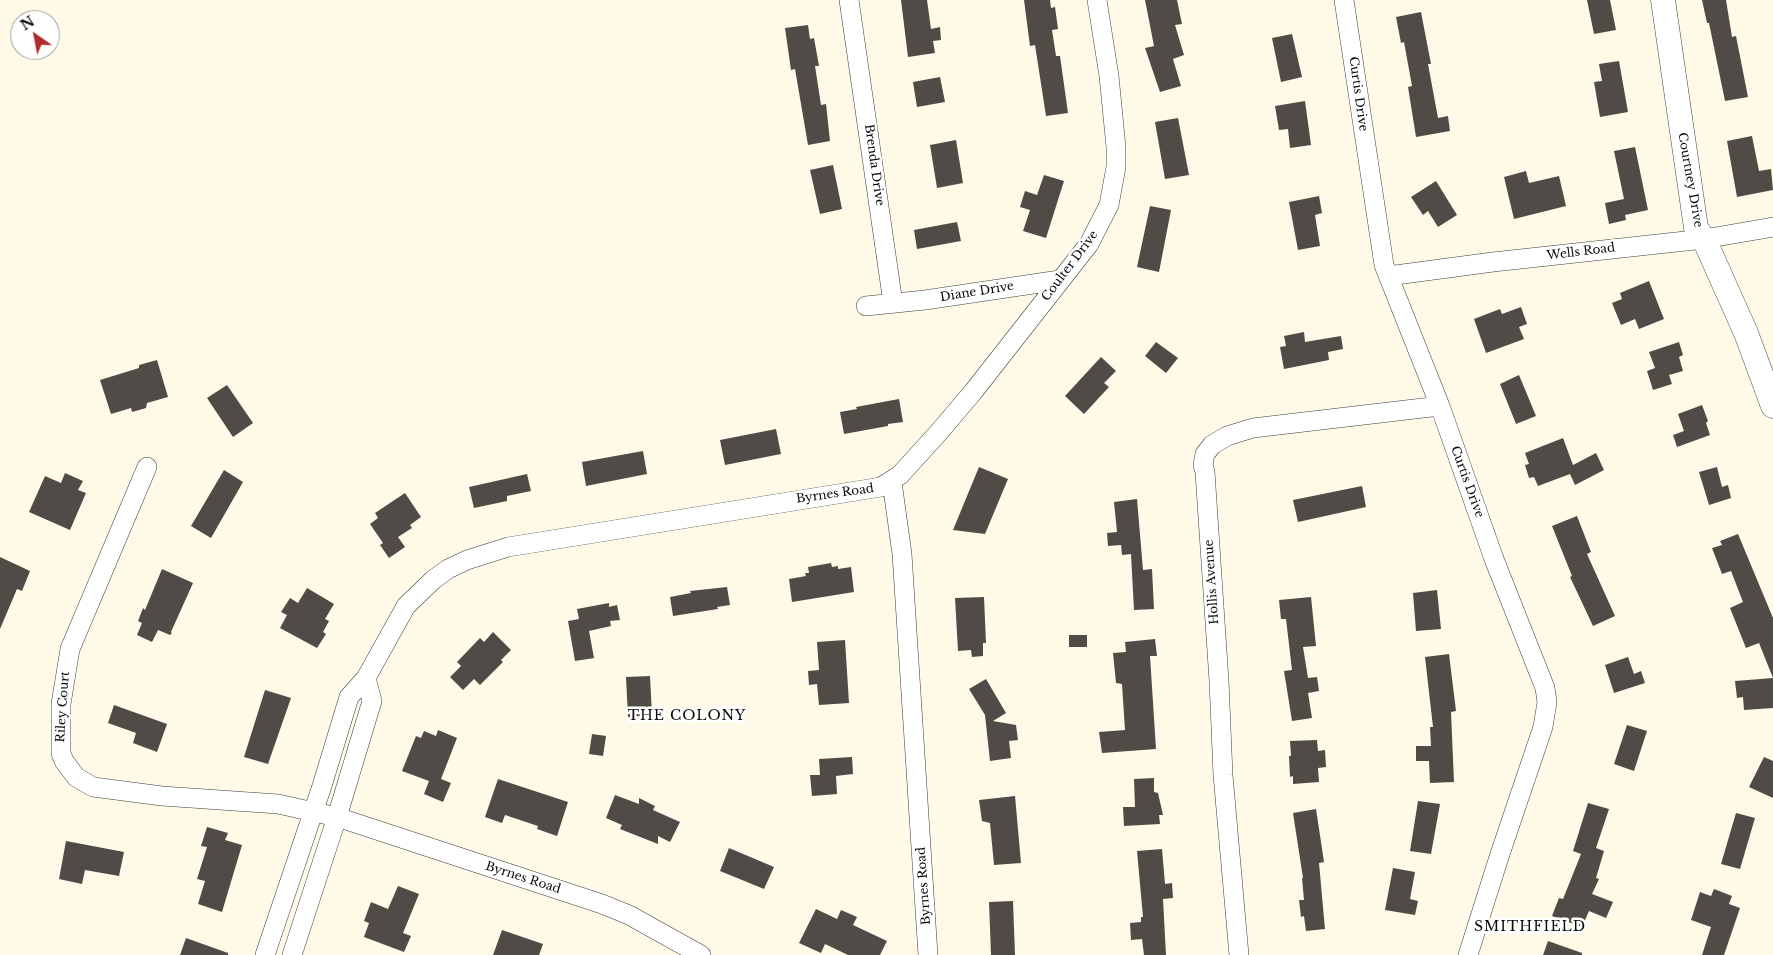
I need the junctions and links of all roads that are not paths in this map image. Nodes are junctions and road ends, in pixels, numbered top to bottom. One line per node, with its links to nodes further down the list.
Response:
1 (849, 0): 9 (street, Brenda Drive)
2 (1097, 0): 8 (street, Coulter Drive)
3 (1344, 0): 7 (street, Curtis Drive)
4 (1663, 0): 6 (street, Courtney Drive)
5 (1773, 227): 6 (street, Wells Road)
6 (1704, 240): 7 (street, Wells Road); 12 (street, Courtney Drive)
7 (1388, 276): 11 (street, Curtis Drive)
8 (1060, 280): 9 (street, Diane Drive); 14 (street, Coulter Drive)
9 (894, 303): 10 (street)
10 (866, 306)
11 (1440, 406): 22 (street, Hollis Avenue); 23 (street, Curtis Drive)
12 (1773, 406)
13 (147, 467): 16 (street, Riley Court)
14 (892, 482): 15 (street, Byrnes Road); 21 (street, Byrnes Road)
15 (366, 678): 16 (street, Byrnes Road); 17 (street)
16 (313, 810): 17 (street, Byrnes Road); 18 (street, Byrnes Road)
17 (338, 817): 19 (street); 20 (street, Byrnes Road)
18 (265, 955)
19 (292, 955)
20 (701, 955)
21 (928, 955)
22 (1239, 955)
23 (1468, 955)

